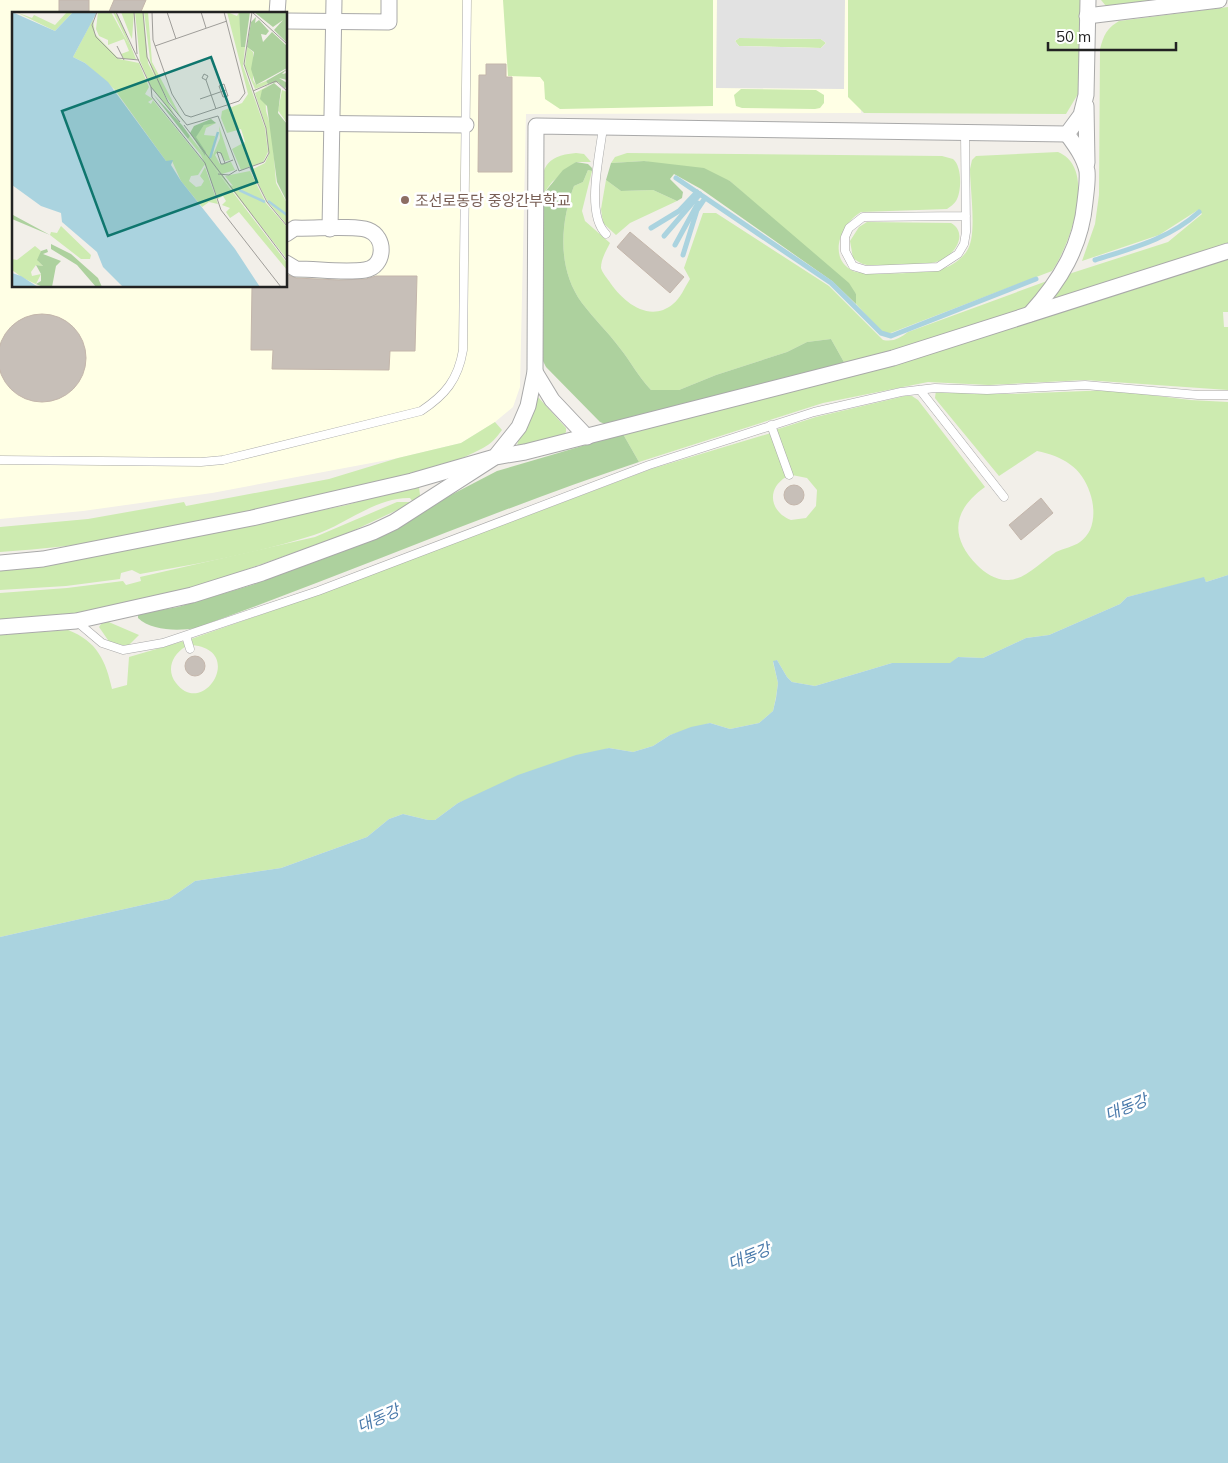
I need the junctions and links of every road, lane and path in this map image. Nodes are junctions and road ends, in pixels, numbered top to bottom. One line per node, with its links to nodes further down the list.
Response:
1 (334, 0): 8 (street)
2 (389, 0): 8 (street)
3 (467, 0): 12 (lane)
4 (1088, 0): 6 (street)
5 (1219, 0): 6 (street)
6 (1087, 16): 9 (street)
7 (288, 21): 8 (street)
8 (334, 21): 11 (street)
9 (1086, 95): 15 (street); 16 (street)
10 (288, 122): 11 (street)
11 (332, 123): 12 (street); 18 (street)
12 (466, 125): 30 (lane)
13 (603, 127): 14 (street); 20 (lane); 24 (street)
14 (965, 132): 15 (street); 17 (lane)
15 (1067, 134): 16 (street)
16 (1087, 171): 23 (street)
17 (966, 216): 17 (lane)
18 (330, 229): 19 (street); 22 (street)
19 (288, 233)
20 (606, 234)
21 (1228, 251): 23 (street)
22 (288, 264)
23 (1029, 315): 28 (street)
24 (535, 372): 28 (street); 29 (street)
25 (920, 390): 26 (lane); 27 (lane); 32 (lane)
26 (1228, 395)
27 (771, 425): 31 (lane); 36 (lane)
28 (587, 437): 29 (street)
29 (495, 457): 33 (street); 34 (street)
30 (0, 460)
31 (789, 475)
32 (1004, 497)
33 (0, 563)
34 (76, 621): 35 (street); 36 (lane)
35 (0, 627)
36 (186, 636): 37 (lane)
37 (190, 649)

